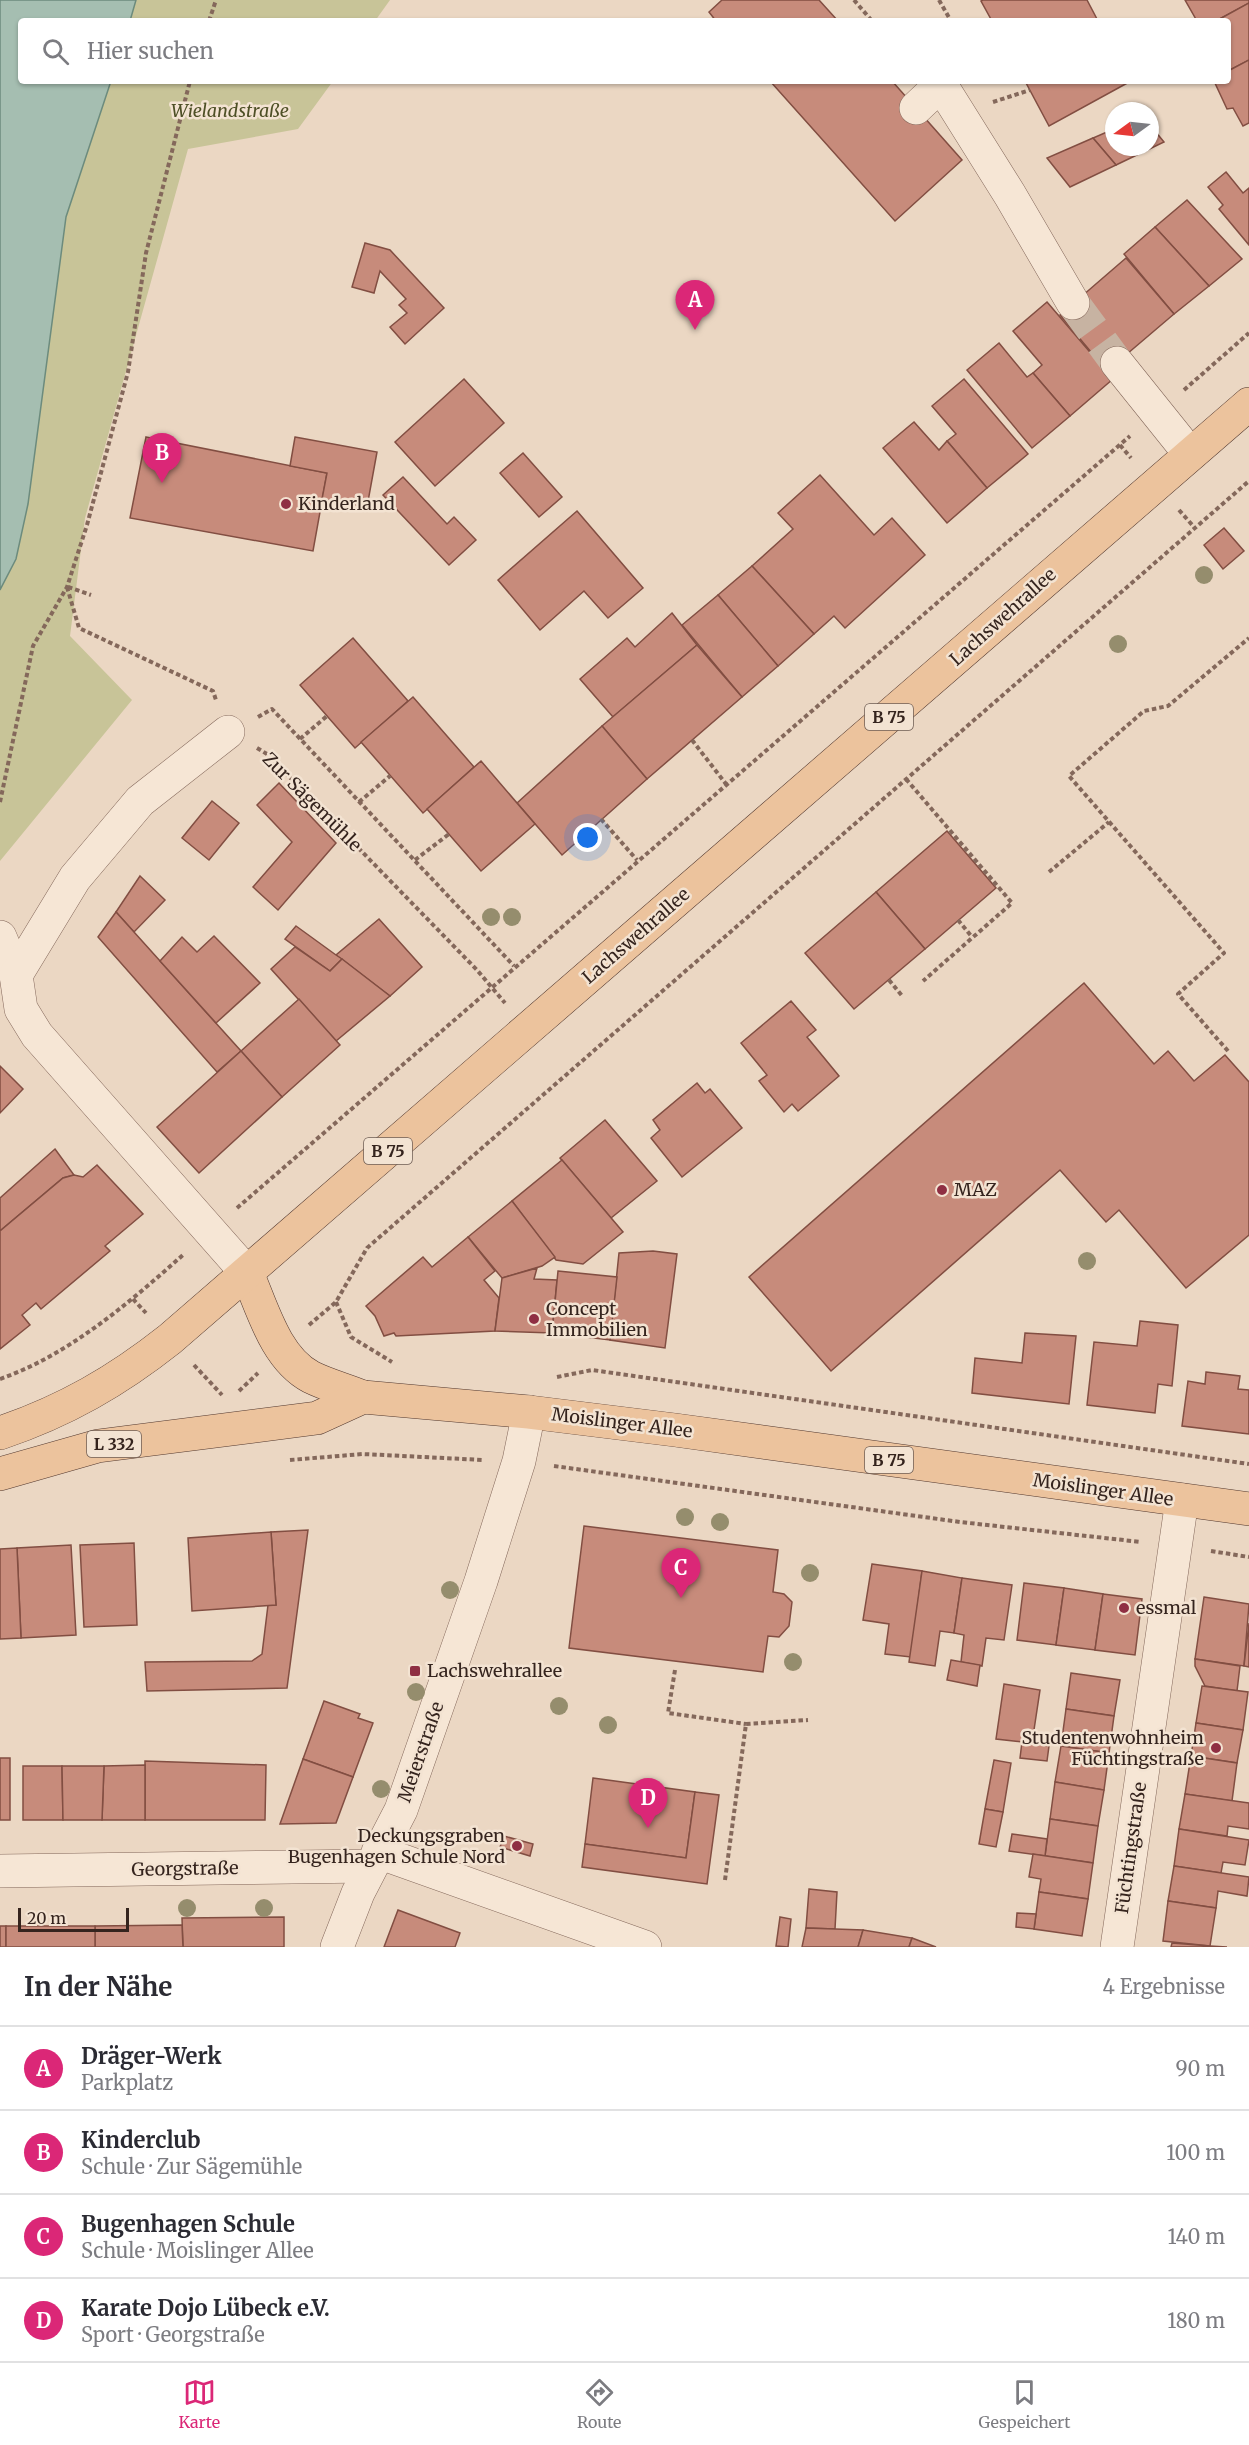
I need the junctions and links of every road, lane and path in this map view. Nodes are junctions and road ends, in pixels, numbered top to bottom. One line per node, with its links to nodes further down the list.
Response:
1 (216, 0): 4 (path)
2 (854, 0): 5 (path)
3 (939, 0): 6 (path)
4 (210, 18)
5 (869, 18)
6 (949, 18)
7 (189, 84): 16 (path)
8 (916, 108): 9 (street)
9 (1073, 303)
10 (1249, 333): 13 (path)
11 (1118, 363): 13 (street)
12 (1249, 404): 14 (main road, Lachswehrallee / B 75)
13 (1157, 413): 14 (street); 25 (path)
14 (1190, 454): 43 (main road, Lachswehrallee / B 75)
15 (1249, 481): 24 (path)
16 (67, 586): 17 (path); 20 (path); 26 (path)
17 (91, 595)
18 (1249, 638): 29 (path)
19 (327, 716): 21 (path)
20 (228, 732): 21 (path); 38 (street); 41 (path, Zur Sägemühle)
21 (300, 739): 27 (path)
22 (692, 740): 25 (path)
23 (390, 776): 27 (path)
24 (906, 779): 36 (path); 47 (path)
25 (726, 784): 32 (path)
26 (0, 802)
27 (359, 802): 31 (path)
28 (601, 819): 32 (path)
29 (1109, 822): 33 (path); 44 (path)
30 (449, 834): 31 (path)
31 (415, 860): 37 (path)
32 (637, 861): 37 (path)
33 (1048, 872)
34 (958, 920): 36 (path)
35 (0, 937): 38 (street)
36 (972, 937): 40 (path)
37 (514, 966): 41 (path)
38 (8, 975): 45 (street)
39 (889, 980): 42 (path)
40 (922, 981)
41 (491, 986): 43 (path, Zur Sägemühle); 45 (path)
42 (903, 997)
43 (529, 1030): 46 (main road, Lachswehrallee / B 75)
44 (1228, 1051)
45 (211, 1231): 46 (street); 48 (path)
46 (247, 1273): 50 (main road, B 75); 52 (main road, Lachswehrallee)
47 (401, 1363)
48 (0, 1379)
49 (547, 1380): 55 (path)
50 (363, 1397): 51 (main road, Moislinger Allee / B 75); 56 (main road, Moislinger Allee / L 332)
51 (529, 1412): 54 (street, Meierstraße); 57 (main road, Moislinger Allee / B 75)
52 (0, 1433)
53 (281, 1461): 54 (path)
54 (519, 1461): 59 (path); 64 (street, Meierstraße)
55 (1249, 1464)
56 (0, 1474)
57 (1182, 1500): 58 (main road, Moislinger Allee / B 75); 59 (street, Füchtingstraße)
58 (1249, 1509)
59 (1175, 1546): 60 (path); 69 (street, Füchtingstraße)
60 (1249, 1557)
61 (675, 1670): 63 (path)
62 (808, 1720): 63 (path)
63 (746, 1724): 66 (path)
64 (375, 1859): 65 (street, Georgstraße); 67 (street, Meierstraße); 68 (street, Georgstraße)
65 (0, 1871)
66 (725, 1881)
67 (337, 1947)
68 (645, 1947)
69 (1117, 1947)

